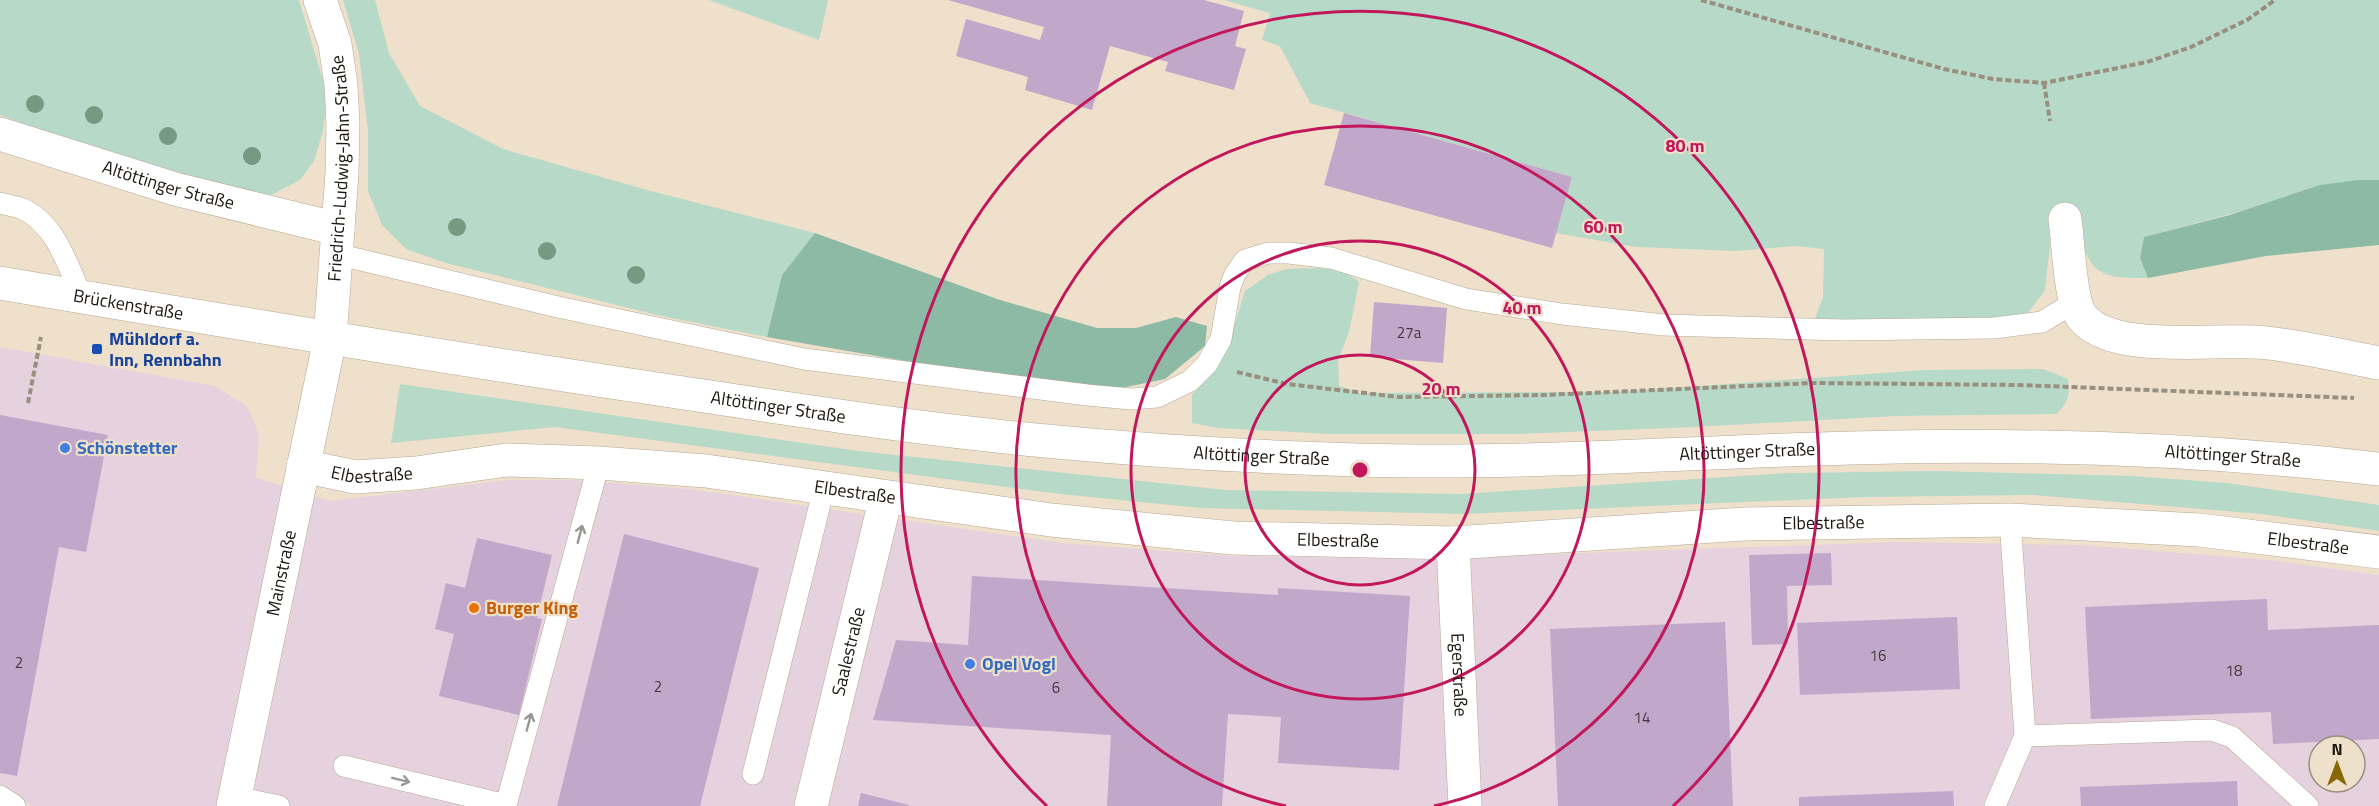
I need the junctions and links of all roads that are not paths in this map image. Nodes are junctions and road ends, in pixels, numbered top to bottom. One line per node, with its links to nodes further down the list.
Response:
1 (320, 0): 5 (street, Friedrich-Ludwig-Jahn-Straße)
2 (0, 134): 5 (street, Altöttinger Straße)
3 (0, 202): 7 (lane)
4 (2065, 219): 8 (street)
5 (337, 242): 8 (lane); 9 (street, Friedrich-Ludwig-Jahn-Straße)
6 (0, 283): 7 (street, Brückenstraße)
7 (82, 297): 9 (street, Brückenstraße)
8 (2075, 302): 10 (street)
9 (330, 339): 12 (street, Mainstraße); 13 (street, Altöttinger Straße)
10 (2379, 363)
11 (599, 463): 12 (street, Elbestraße); 14 (street, Elbestraße); 20 (lane, one-way to 11)
12 (303, 466): 23 (street, Mainstraße)
13 (2379, 468)
14 (824, 488): 15 (street, Elbestraße); 21 (lane)
15 (886, 497): 17 (street, Elbestraße); 26 (street, Saalestraße)
16 (2010, 520): 17 (street, Elbestraße); 18 (street, Elbestraße); 19 (lane)
17 (1453, 543): 27 (street, Egerstraße)
18 (2379, 552)
19 (2025, 736): 28 (lane); 29 (lane)
20 (344, 766)
21 (753, 774)
22 (0, 796): 24 (lane)
23 (234, 802): 25 (lane)
24 (15, 806)
25 (279, 806)
26 (811, 806)
27 (1465, 806)
28 (1995, 806)
29 (2308, 806)

